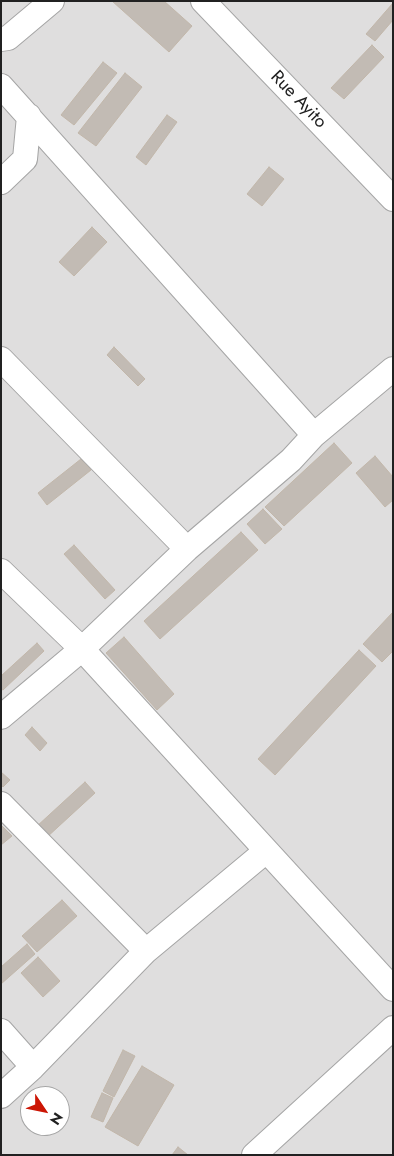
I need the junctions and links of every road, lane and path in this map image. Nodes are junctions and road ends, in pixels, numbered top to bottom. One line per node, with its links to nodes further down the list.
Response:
1 (52, 1): 3 (street)
2 (203, 1): 7 (street, Rue Ayito)
3 (1, 39)
4 (1, 86): 5 (street)
5 (29, 116): 6 (street); 10 (street)
6 (1, 182)
7 (393, 199)
8 (1, 359): 11 (street)
9 (393, 369): 10 (street)
10 (314, 436): 11 (street)
11 (187, 549): 13 (street)
12 (1, 571): 13 (street)
13 (82, 649): 14 (street); 16 (street)
14 (1, 717)
15 (1, 804): 17 (street)
16 (266, 851): 17 (street); 18 (street)
17 (146, 951): 21 (street)
18 (393, 989)
19 (393, 1028): 23 (street)
20 (1, 1031): 21 (street)
21 (33, 1067): 22 (street)
22 (1, 1096)
23 (254, 1155)

